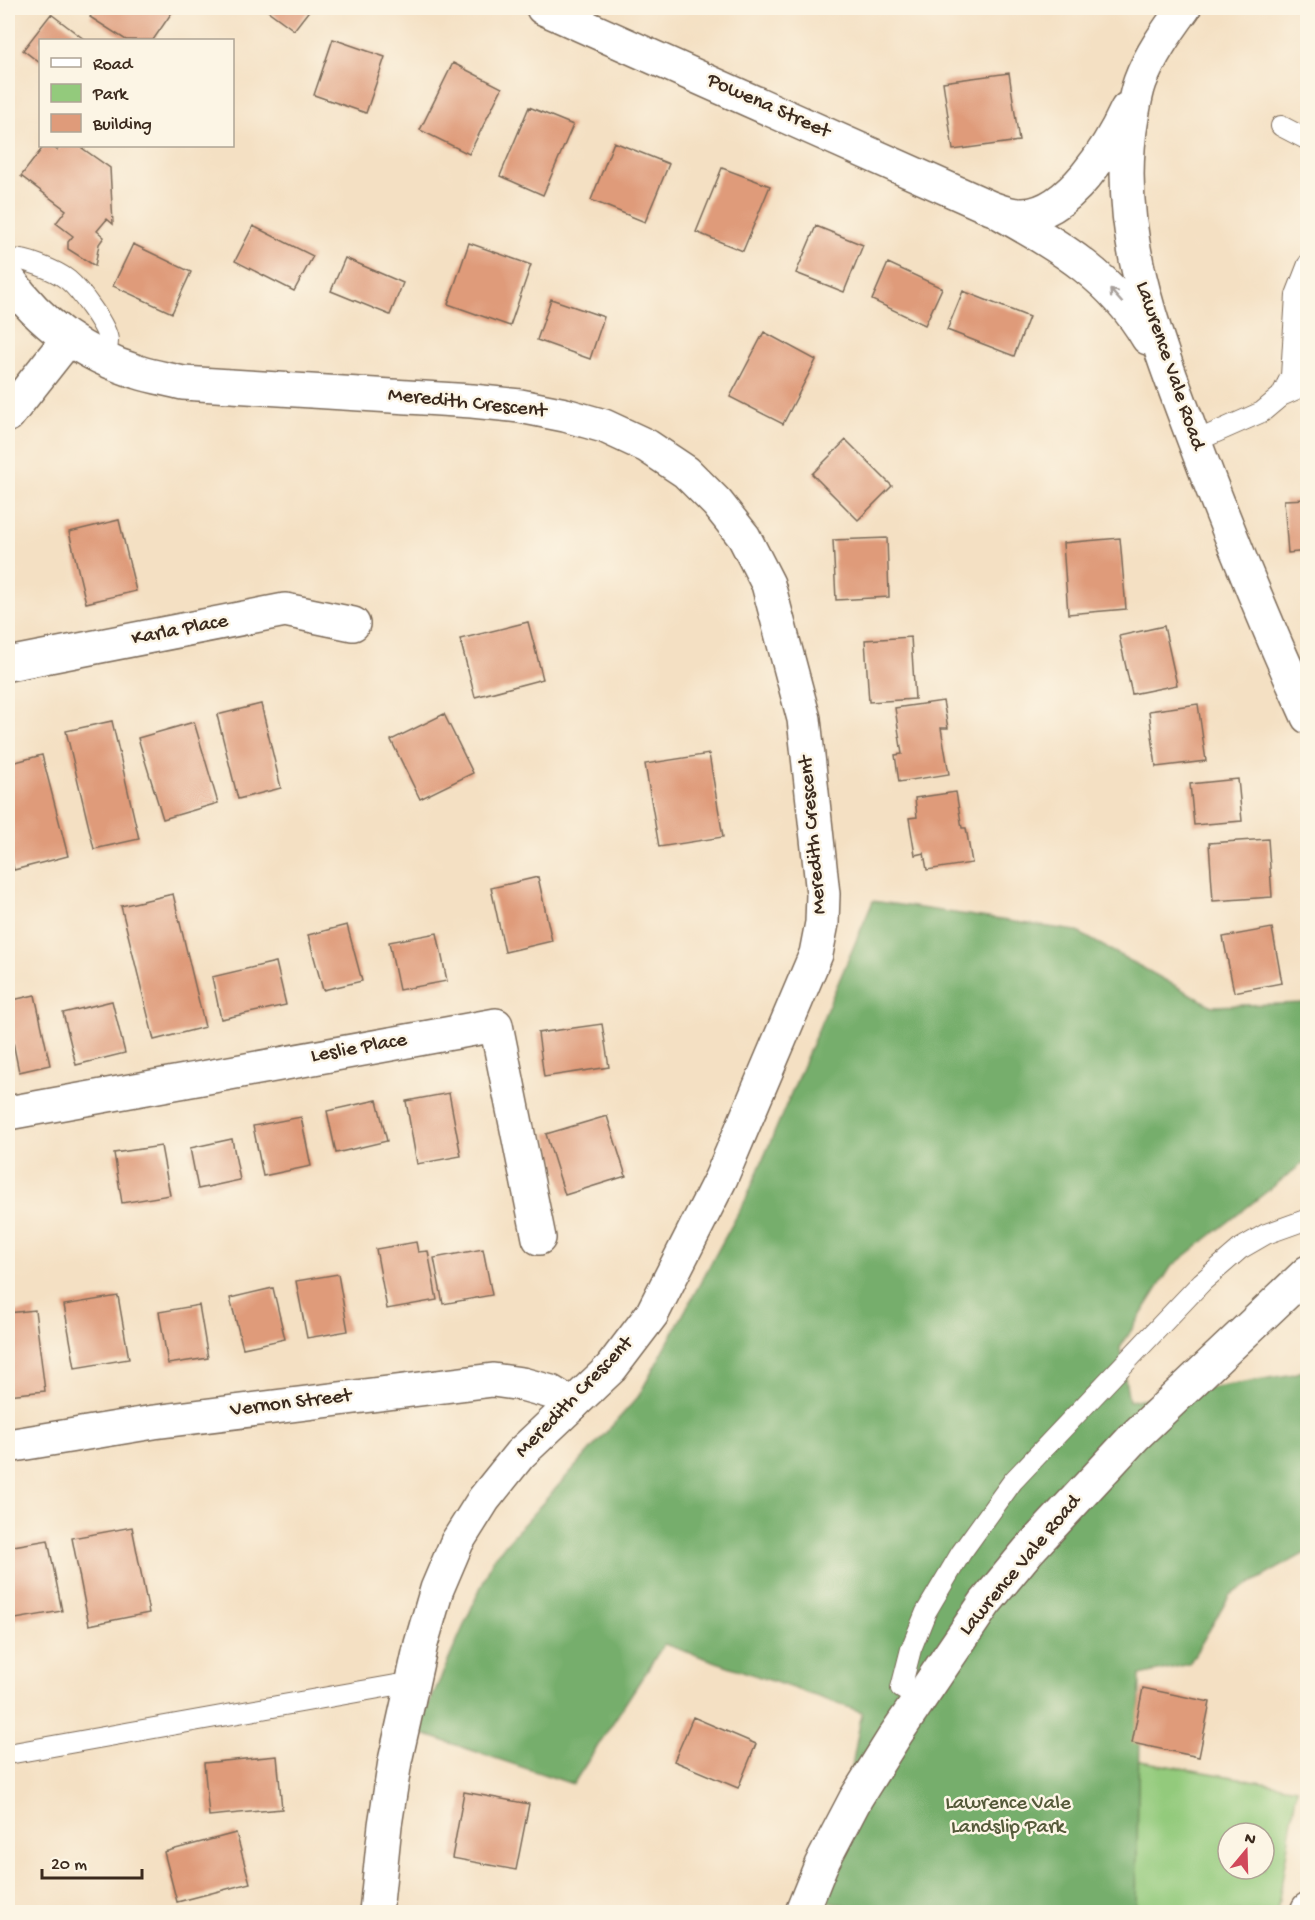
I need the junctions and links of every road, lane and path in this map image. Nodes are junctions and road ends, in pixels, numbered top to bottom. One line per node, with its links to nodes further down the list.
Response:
1 (543, 8): 6 (street, Powena Street)
2 (1184, 8): 3 (street, Lawrence Vale Road)
3 (1140, 82): 6 (street, Powena Street); 12 (street, Lawrence Vale Road)
4 (1281, 126): 5 (lane)
5 (1308, 140)
6 (992, 208): 12 (street, Powena Street, one-way to 6)
7 (8, 260): 11 (lane)
8 (1308, 264): 14 (lane)
9 (8, 278): 10 (street, Meredith Crescent)
10 (68, 339): 11 (street, Meredith Crescent); 15 (street)
11 (103, 359): 24 (street, Meredith Crescent)
12 (1172, 379): 16 (street, Lawrence Vale Road)
13 (1308, 384): 14 (lane)
14 (1281, 396): 16 (lane)
15 (8, 415)
16 (1194, 442): 19 (street, Lawrence Vale Road)
17 (353, 624): 18 (street, Karla Place)
18 (8, 664)
19 (1308, 717)
20 (8, 1113): 22 (street, Leslie Place)
21 (1308, 1219): 27 (lane)
22 (539, 1238)
23 (1308, 1272): 27 (street, Lawrence Vale Road)
24 (572, 1405): 25 (street, Vernon Street); 26 (street, Meredith Crescent)
25 (8, 1446)
26 (411, 1689): 28 (lane); 29 (street, Meredith Crescent)
27 (919, 1699): 30 (street, Lawrence Vale Road)
28 (8, 1754)
29 (376, 1912)
30 (802, 1912)

